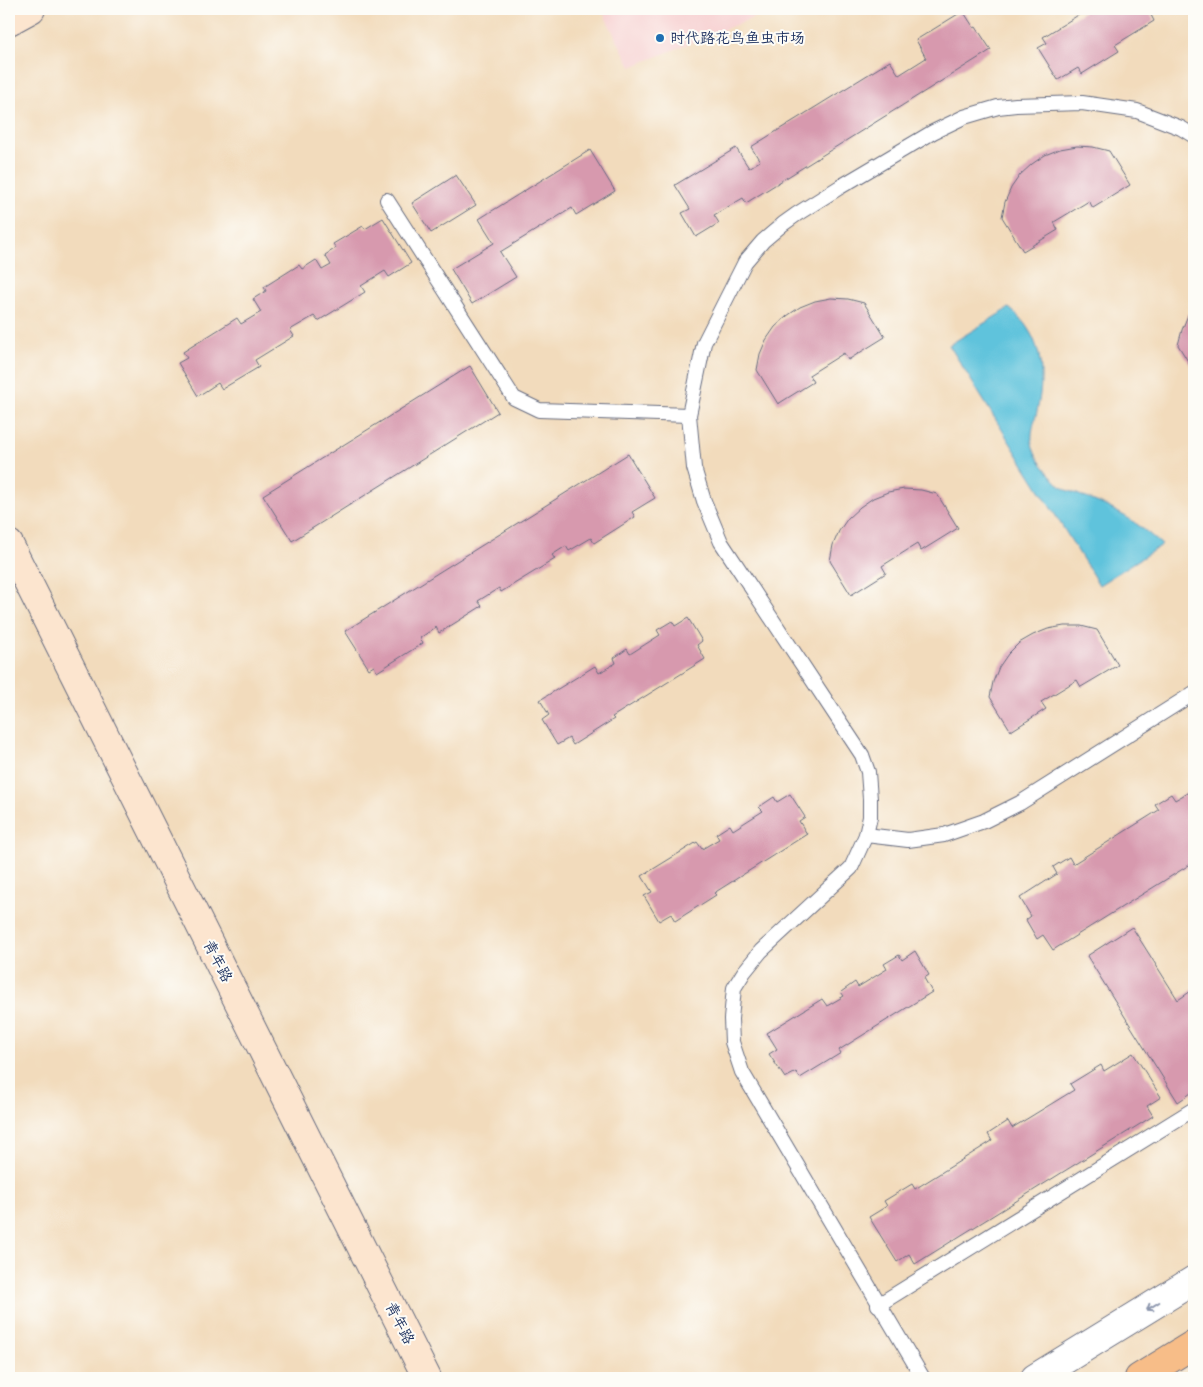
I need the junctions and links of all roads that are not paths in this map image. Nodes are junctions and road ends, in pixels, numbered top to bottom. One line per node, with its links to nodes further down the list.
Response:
1 (31, 9): 2 (street)
2 (9, 21)
3 (1194, 136): 5 (lane)
4 (387, 200): 5 (lane)
5 (689, 415): 8 (lane)
6 (9, 544): 13 (street, 青年路)
7 (1194, 694): 8 (lane)
8 (866, 835): 11 (lane)
9 (1194, 1109): 11 (lane)
10 (1194, 1280): 15 (street, one-way to 15)
11 (878, 1305): 14 (lane)
12 (1194, 1344): 16 (main road)
13 (427, 1378)
14 (923, 1378)
15 (1035, 1378)
16 (1139, 1378)

